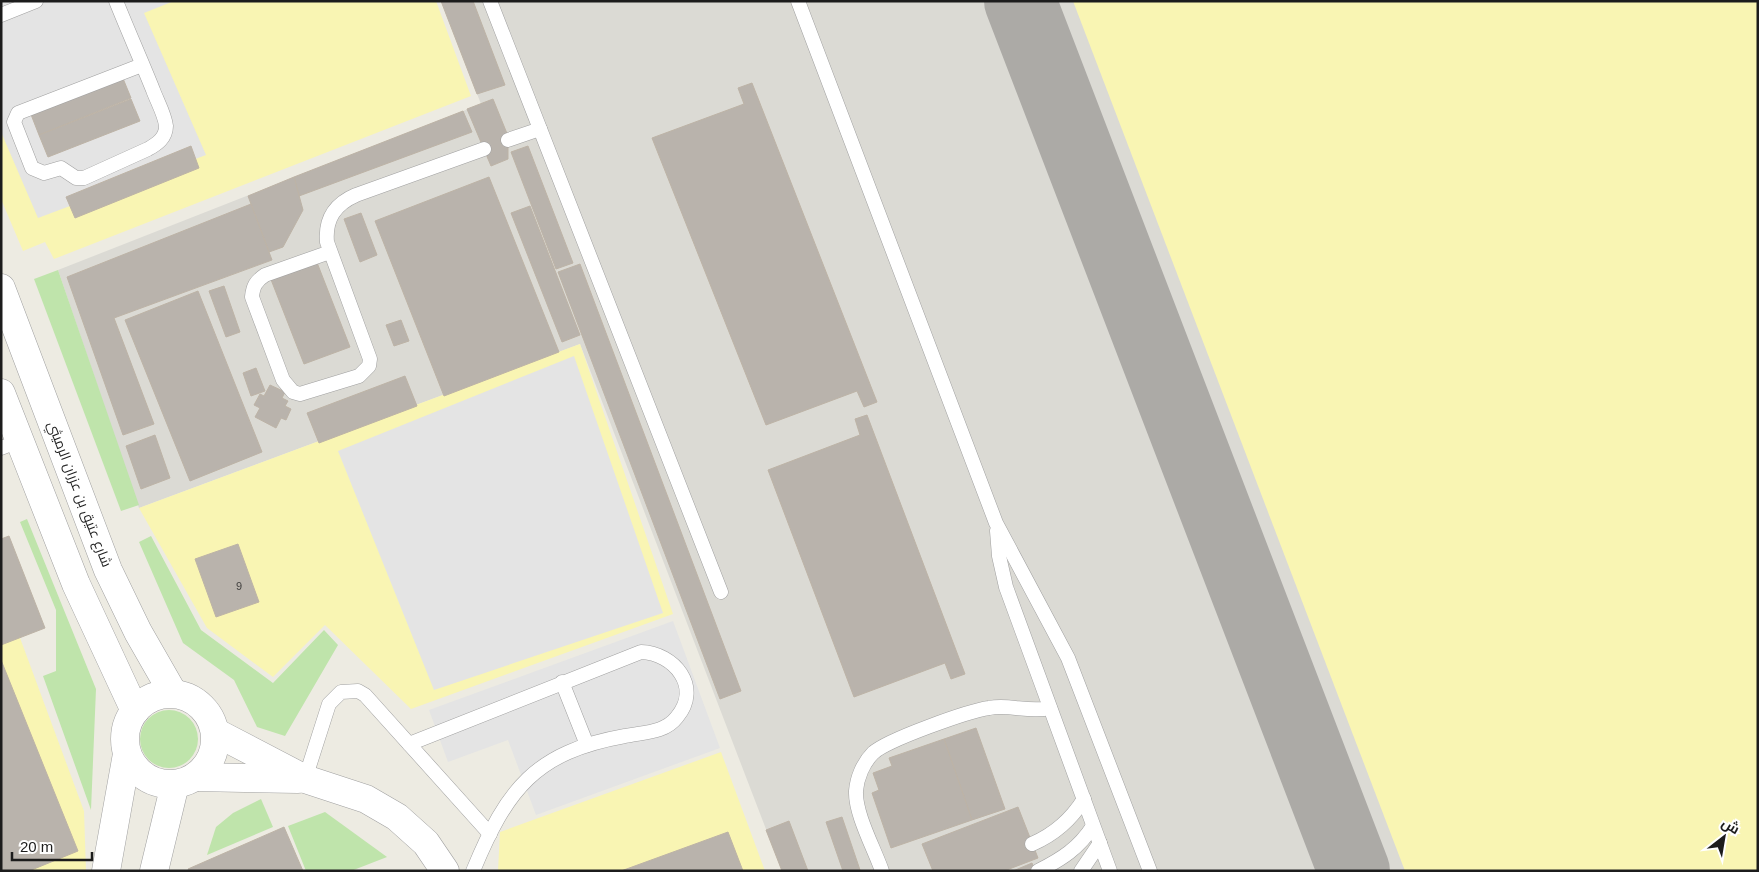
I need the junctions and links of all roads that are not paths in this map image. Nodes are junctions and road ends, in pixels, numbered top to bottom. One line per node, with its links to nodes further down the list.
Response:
1 (36, 1): 5 (lane)
2 (116, 1): 6 (lane)
3 (490, 1): 7 (lane)
4 (798, 1): 14 (lane)
5 (1, 15)
6 (142, 65): 6 (lane)
7 (540, 128): 8 (lane); 15 (lane)
8 (508, 140)
9 (484, 149): 10 (lane)
10 (330, 252): 10 (lane)
11 (1, 288): 17 (street, شارع عتيق بن عزران الرميثي)
12 (1, 393): 13 (street)
13 (10, 444): 19 (street)
14 (996, 523): 18 (lane); 39 (lane)
15 (721, 592)
16 (562, 682): 21 (lane); 22 (lane); 22 (lane)
17 (173, 693): 19 (street); 20 (street)
18 (1050, 708): 26 (lane); 35 (lane)
19 (135, 711): 23 (street)
20 (215, 732): 24 (street); 25 (street)
21 (409, 744): 24 (lane); 28 (lane)
22 (587, 745): 28 (lane)
23 (127, 754): 25 (street); 31 (street)
24 (304, 779): 25 (street); 33 (street)
25 (185, 781): 32 (street)
26 (1084, 799): 27 (lane); 30 (lane)
27 (1093, 826): 29 (lane); 36 (lane)
28 (490, 834): 34 (lane)
29 (1100, 843): 37 (lane); 38 (lane)
30 (1032, 844)
31 (106, 871)
32 (154, 871)
33 (445, 871)
34 (473, 871)
35 (882, 871)
36 (1038, 871)
37 (1081, 871)
38 (1110, 871)
39 (1150, 871)

